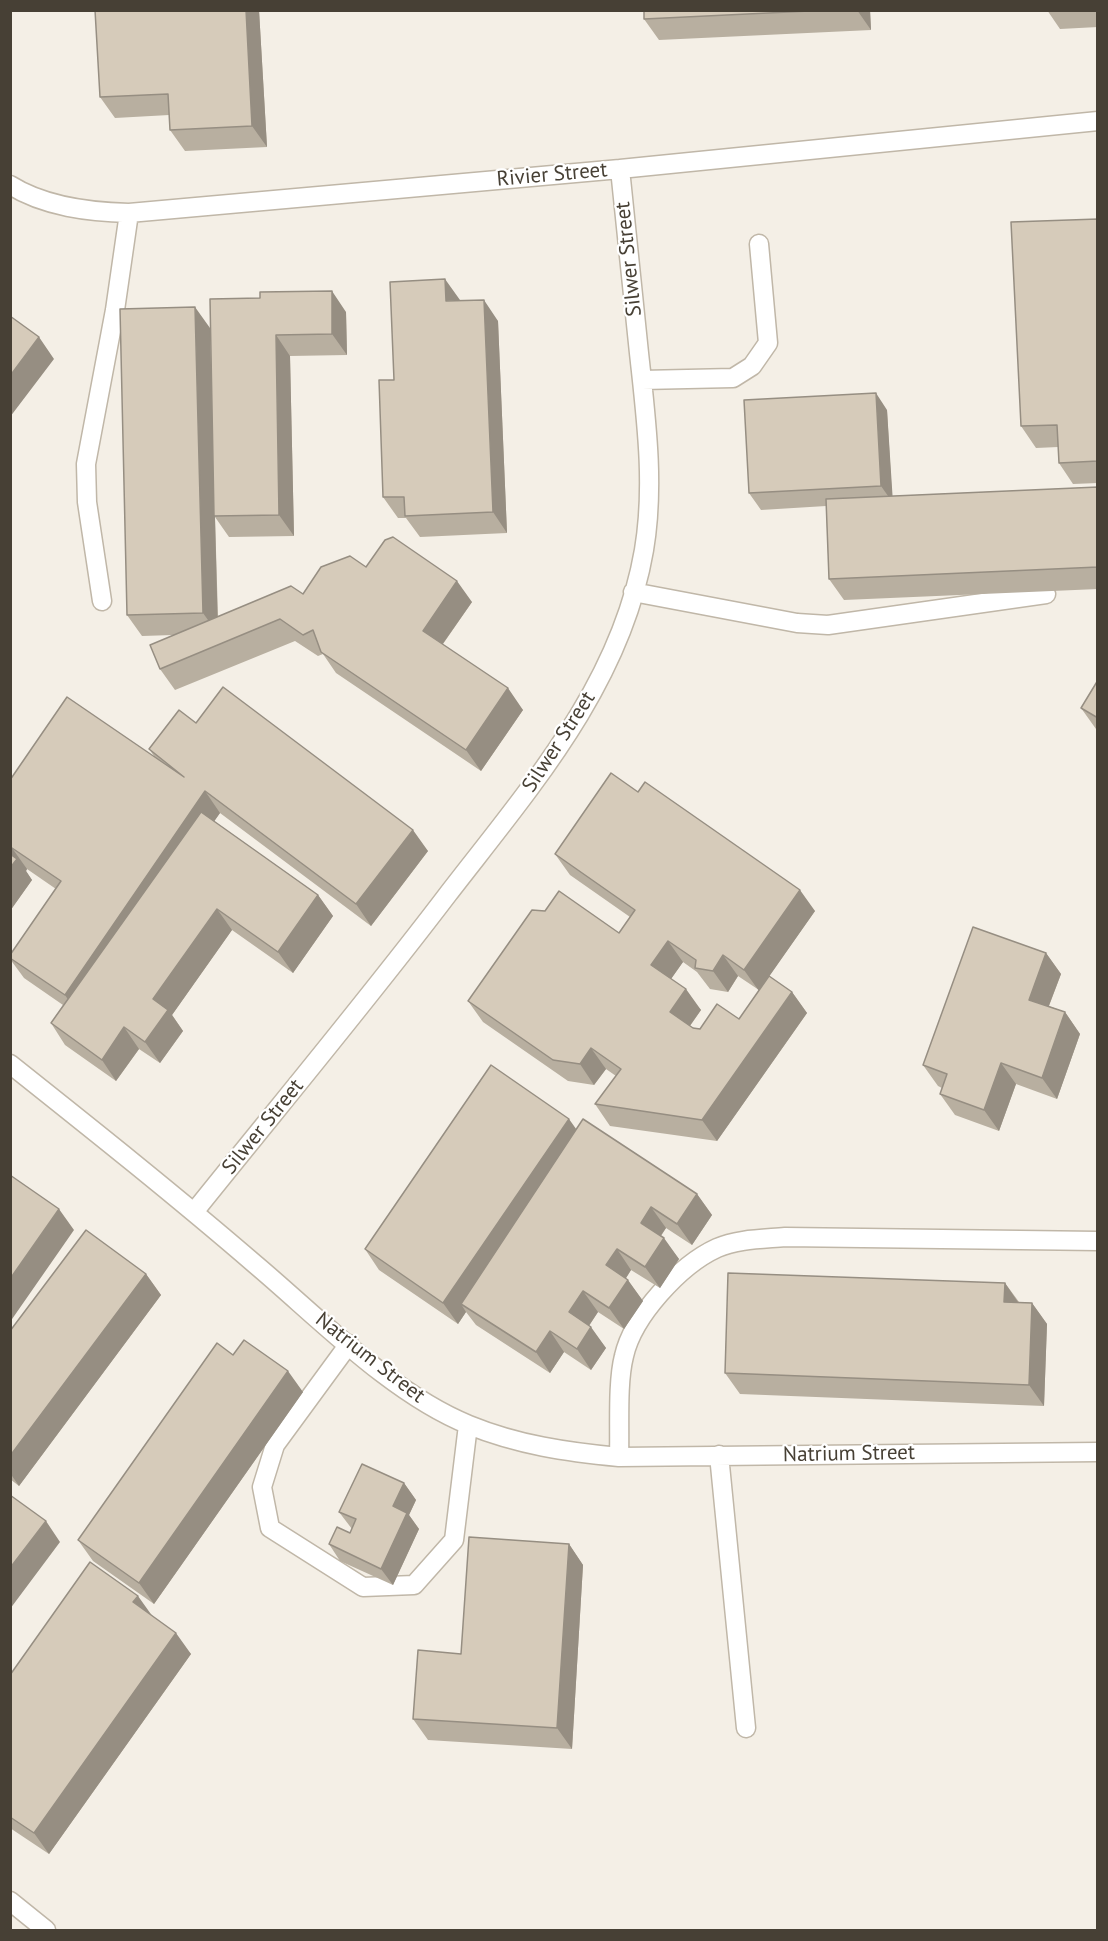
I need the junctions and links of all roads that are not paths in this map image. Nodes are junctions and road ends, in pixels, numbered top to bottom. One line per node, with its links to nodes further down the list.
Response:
1 (1098, 122): 2 (lane, Rivier Street)
2 (620, 169): 4 (lane, Rivier Street); 6 (lane, Silwer Street)
3 (10, 185): 4 (lane, Rivier Street)
4 (129, 213): 9 (lane)
5 (759, 244): 6 (lane)
6 (642, 380): 7 (lane, Silwer Street)
7 (633, 592): 8 (lane); 11 (lane, Silwer Street)
8 (1046, 594)
9 (102, 602)
10 (10, 1064): 11 (lane, Natrium Street)
11 (194, 1212): 13 (lane, Natrium Street)
12 (1098, 1241): 17 (lane)
13 (349, 1344): 14 (lane, Natrium Street); 14 (lane)
14 (468, 1425): 17 (lane, Natrium Street)
15 (1098, 1452): 16 (lane, Natrium Street)
16 (719, 1455): 17 (lane, Natrium Street); 18 (lane)
17 (619, 1457)
18 (746, 1728)
19 (10, 1901): 20 (lane)
20 (46, 1930)

